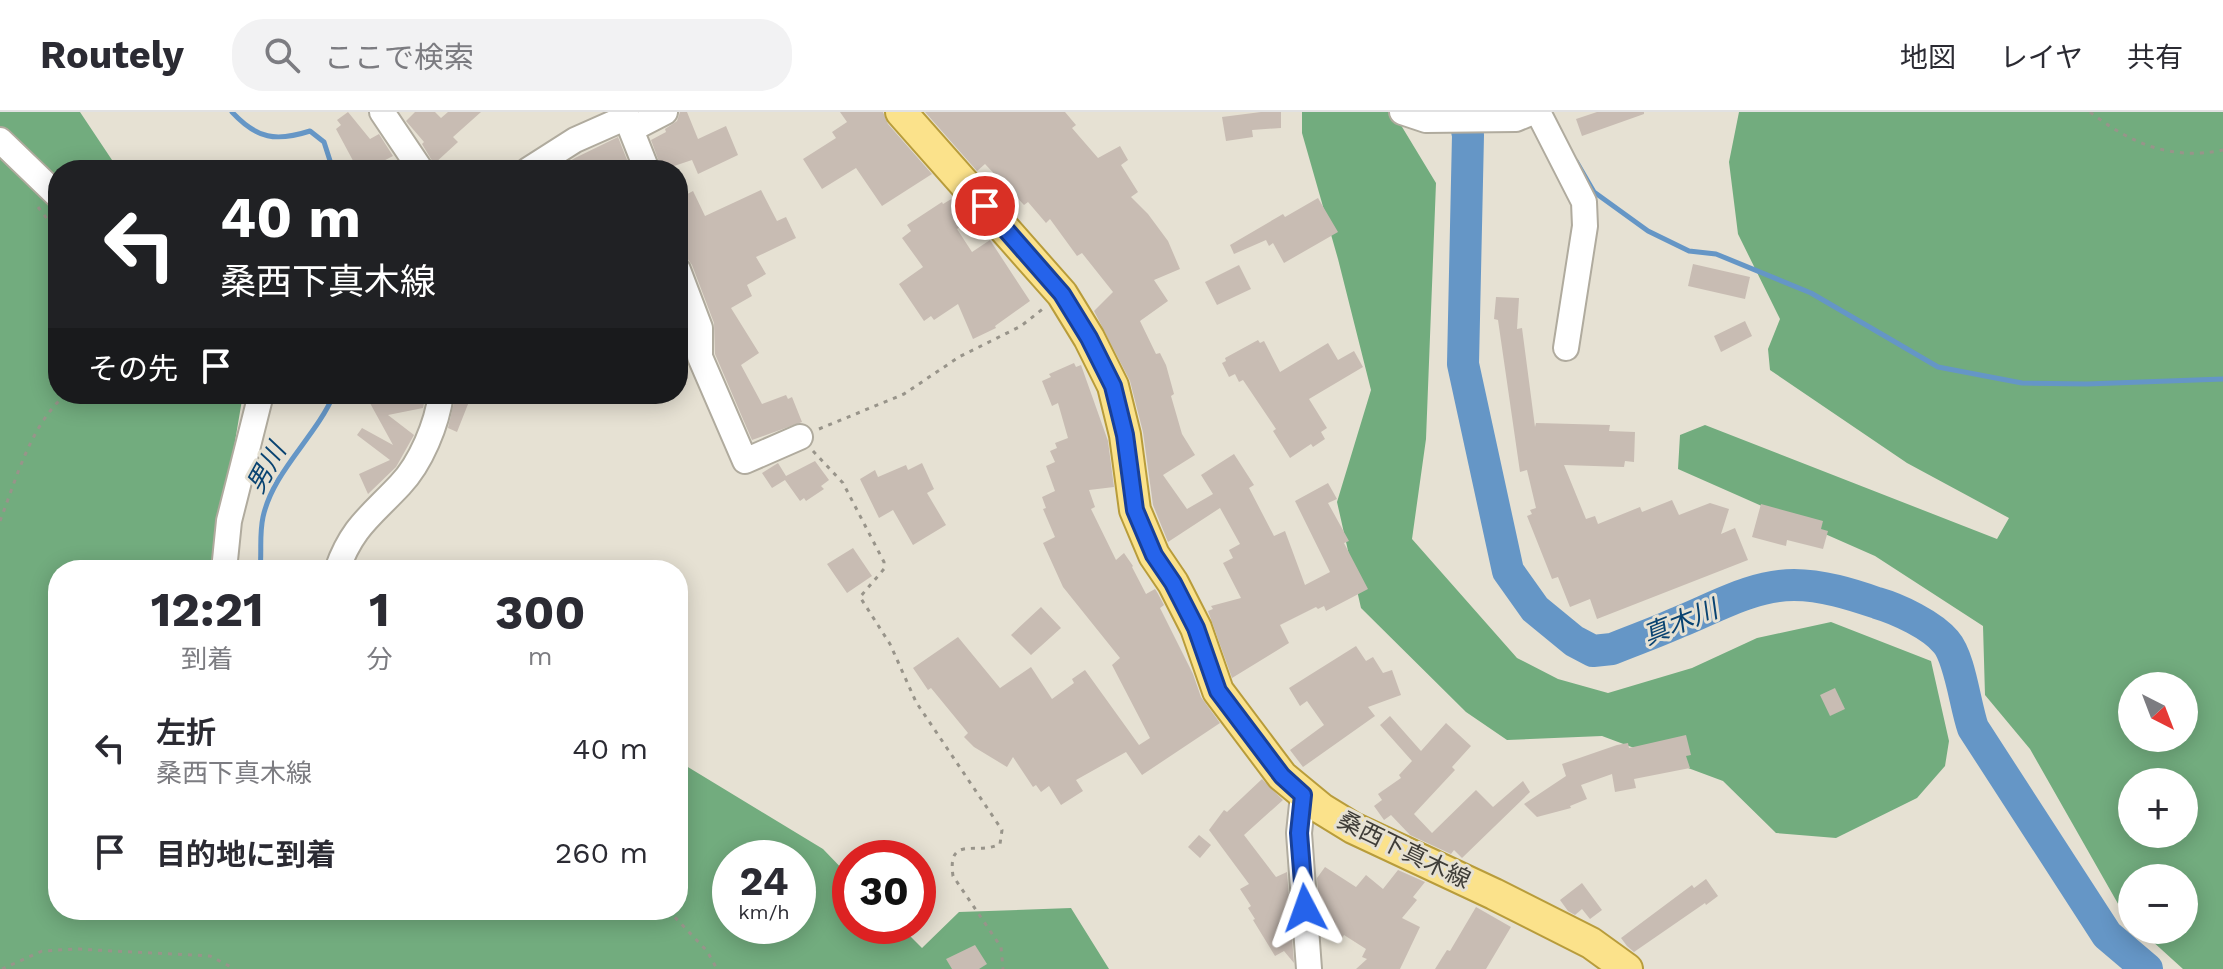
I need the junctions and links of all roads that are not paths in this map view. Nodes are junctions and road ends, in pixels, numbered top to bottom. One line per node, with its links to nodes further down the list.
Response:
1 (382, 112): 8 (street)
2 (665, 112): 6 (street)
3 (901, 112): 19 (main road, 桑西下真木線)
4 (1402, 112): 5 (street)
5 (1529, 114): 13 (street)
6 (628, 120): 9 (street); 10 (street)
7 (0, 140): 11 (street)
8 (414, 160)
9 (544, 160)
10 (643, 160)
11 (48, 186)
12 (688, 296): 16 (street)
13 (1566, 348)
14 (258, 404): 17 (street)
15 (439, 404): 18 (street)
16 (800, 437)
17 (225, 560)
18 (340, 560)
19 (1303, 795): 20 (street); 21 (main road, 桑西下真木線)
20 (1309, 969)
21 (1627, 969)

